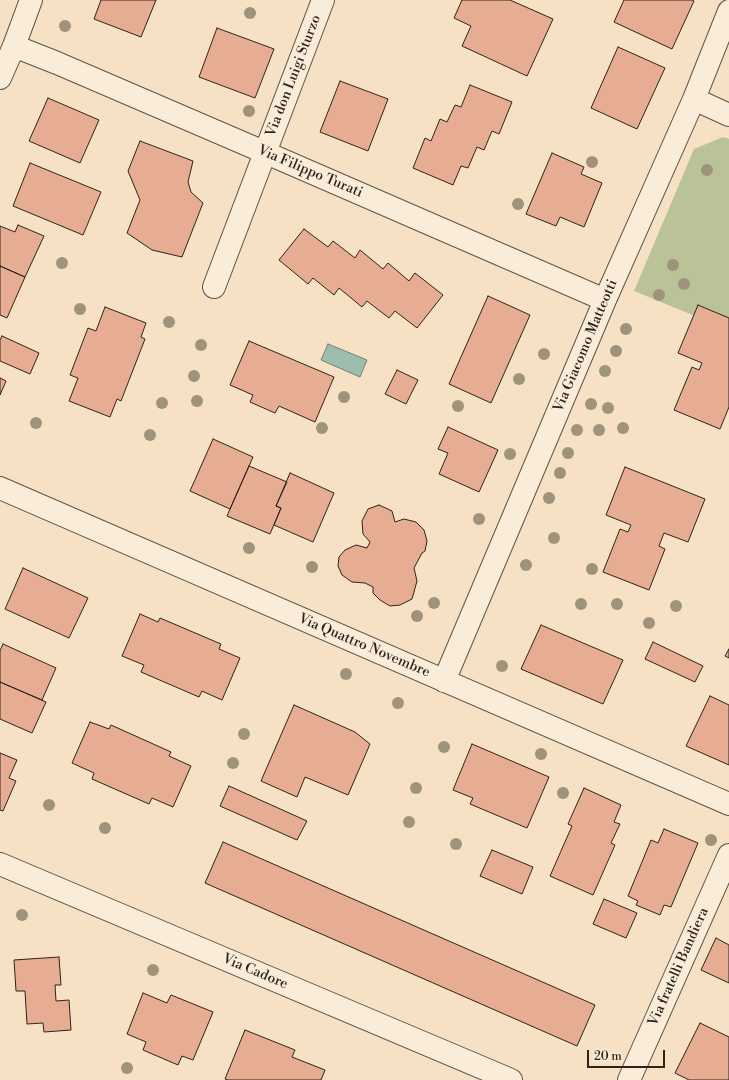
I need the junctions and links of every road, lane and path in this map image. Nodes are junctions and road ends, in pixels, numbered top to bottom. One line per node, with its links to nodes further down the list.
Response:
1 (32, 0): 4 (street)
2 (323, 0): 8 (street, Via don Luigi Sturzo)
3 (729, 11): 6 (street, Via Giacomo Matteotti)
4 (14, 46): 5 (street); 8 (street, Via Filippo Turati)
5 (0, 78)
6 (694, 99): 7 (street); 10 (street, Via Giacomo Matteotti)
7 (729, 115)
8 (264, 152): 9 (street, Via don Luigi Sturzo); 10 (street, Via Filippo Turati)
9 (214, 287)
10 (605, 300): 12 (street, Via Giacomo Matteotti)
11 (0, 488): 12 (street, Via Quattro Novembre)
12 (444, 681): 13 (street, Via Quattro Novembre)
13 (729, 804)
14 (729, 855): 17 (street, Via fratelli Bandiera)
15 (2, 870): 16 (street, Via Cadore)
16 (511, 1080)
17 (629, 1080)

